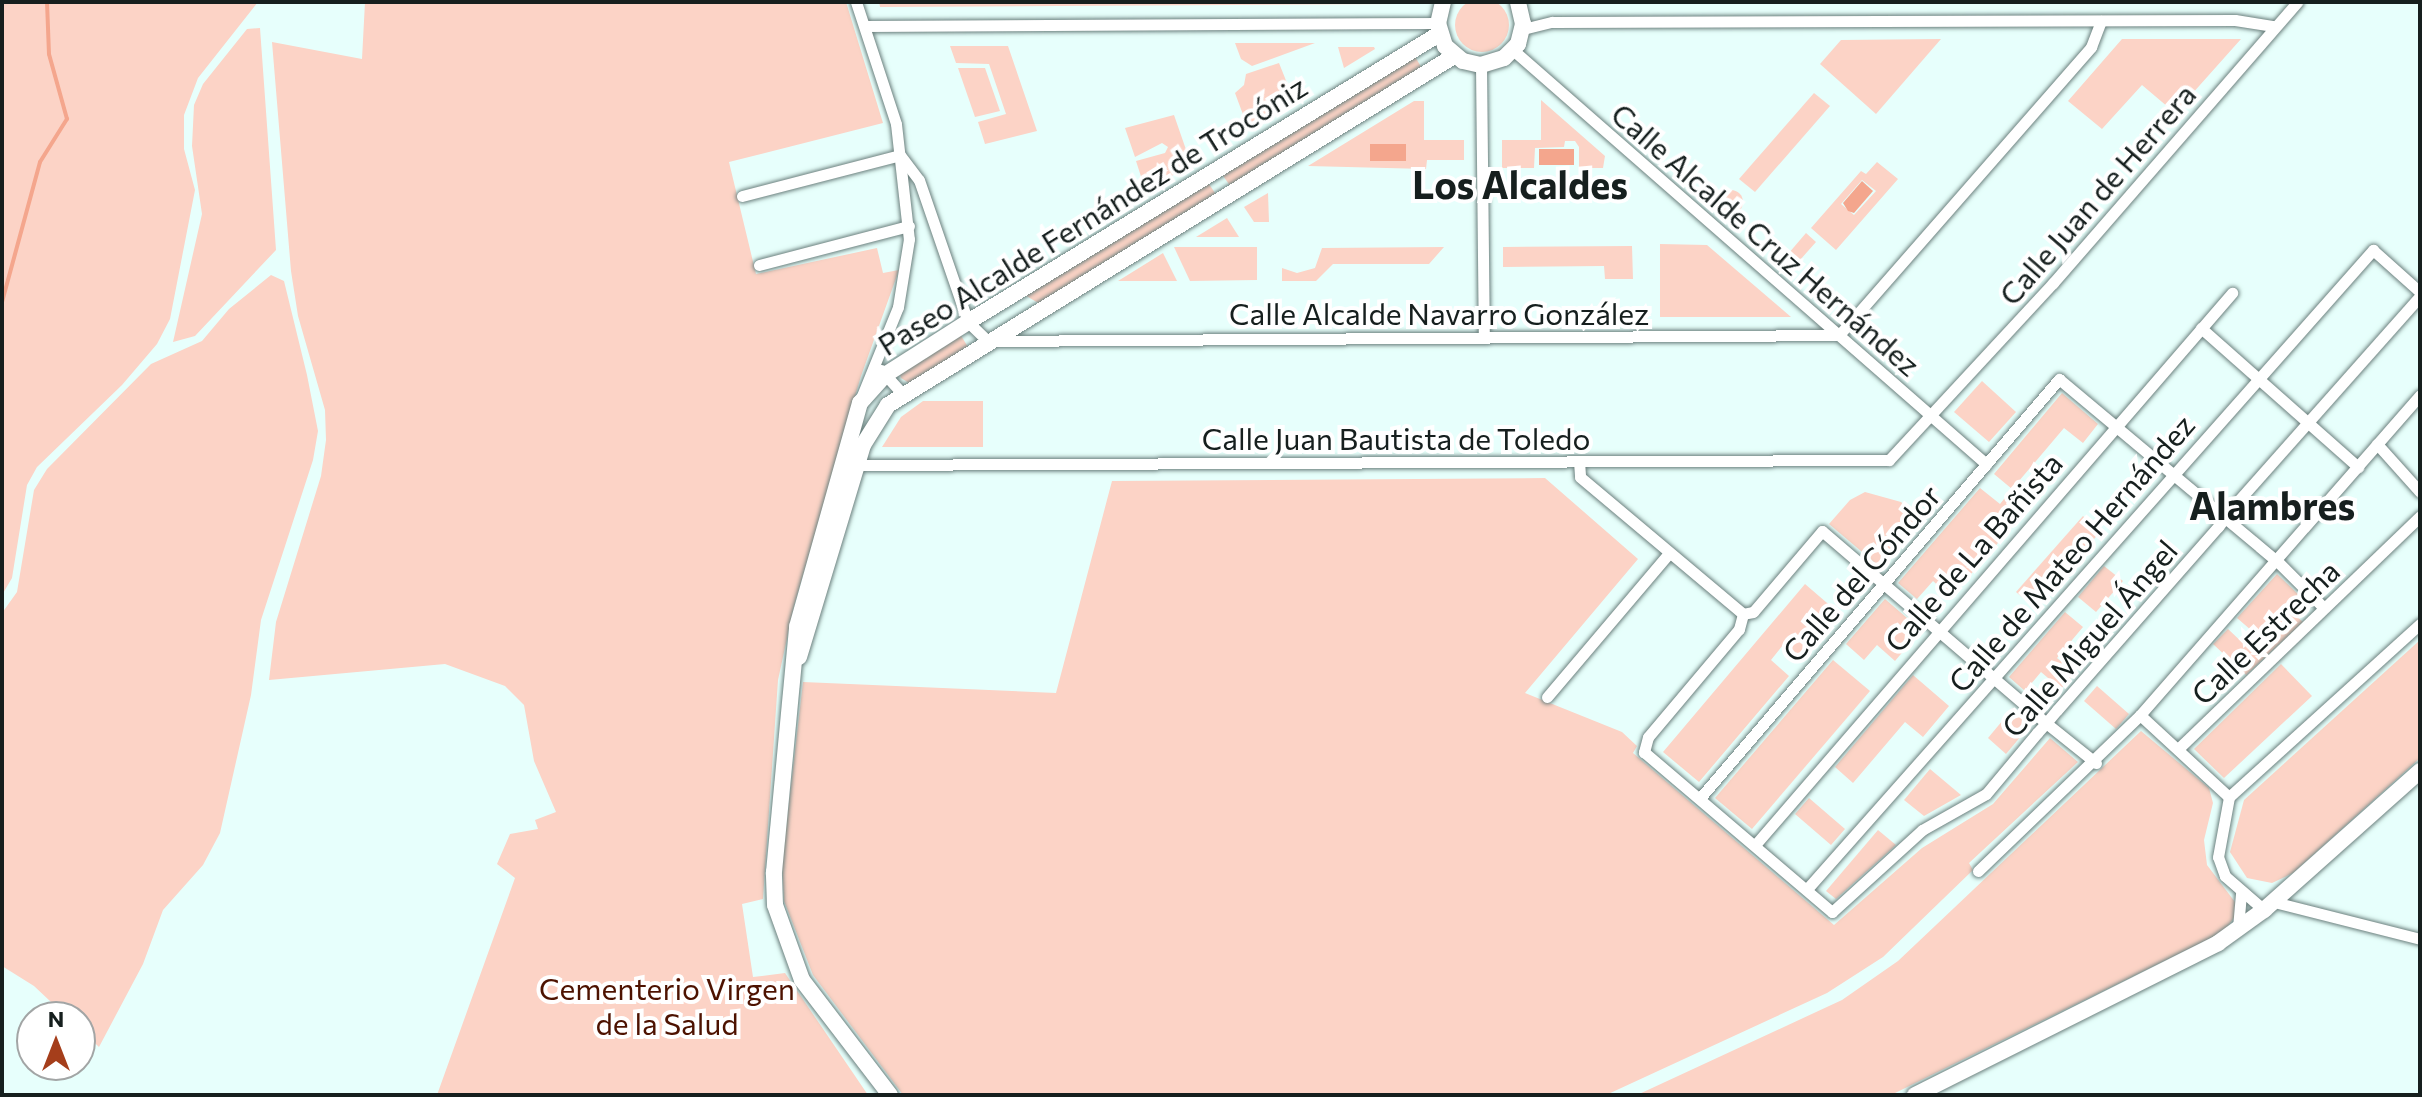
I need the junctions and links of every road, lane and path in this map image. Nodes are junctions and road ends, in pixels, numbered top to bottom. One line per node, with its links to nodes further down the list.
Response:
1 (856, 2): 6 (street)
2 (1443, 2): 8 (main road)
3 (2297, 2): 7 (street, Calle Juan de Herrera)
4 (1521, 15): 5 (street); 9 (main road)
5 (2101, 21): 7 (street); 21 (street)
6 (865, 26): 8 (street); 12 (street)
7 (2274, 26): 31 (street, Calle Juan de Herrera)
8 (1439, 28): 10 (main road); 19 (main road, Paseo Alcalde Fernández de Trocóniz)
9 (1513, 50): 11 (main road); 21 (street, Calle Alcalde Cruz Hernández)
10 (1454, 56): 11 (main road); 18 (main road, Paseo Alcalde Fernández de Trocóniz)
11 (1481, 65): 22 (street)
12 (900, 155): 13 (street); 14 (street); 19 (street)
13 (742, 196)
14 (909, 226): 15 (street); 25 (street)
15 (759, 265)
16 (2232, 293): 20 (street, Calle de La Bañista)
17 (2420, 294): 27 (street, Calle de Mateo Hernández); 32 (street, Calle Miguel Ángel)
18 (1033, 313): 23 (street); 24 (main road, Paseo Alcalde Fernández de Trocóniz)
19 (968, 322): 24 (street); 26 (main road, Paseo Alcalde Fernández de Trocóniz)
20 (2201, 328): 27 (street); 33 (street, Calle de La Bañista)
21 (1839, 335): 22 (street, Calle Alcalde Navarro González); 31 (street, Calle Alcalde Cruz Hernández)
22 (1484, 338): 23 (street, Calle Alcalde Navarro González)
23 (1039, 339): 24 (street, Calle Alcalde Navarro González)
24 (988, 341): 28 (main road, Paseo Alcalde Fernández de Trocóniz)
25 (875, 356): 26 (street); 30 (street)
26 (885, 375): 28 (street); 30 (main road, Paseo Alcalde Fernández de Trocóniz)
27 (2257, 378): 32 (street); 39 (street, Calle de Mateo Hernández)
28 (902, 393): 37 (main road, Paseo Alcalde Fernández de Trocóniz)
29 (2420, 395): 34 (street)
30 (860, 403): 37 (main road, Paseo Alcalde Fernández de Trocóniz)
31 (1933, 417): 35 (street, Calle Juan Bautista de Toledo); 36 (street, Calle Alcalde Cruz Hernández)
32 (2307, 423): 38 (street); 42 (street, Calle Miguel Ángel)
33 (2114, 427): 36 (street, Calle del Cóndor); 39 (street); 49 (street, Calle de La Bañista)
34 (2377, 444): 38 (street); 40 (street)
35 (1579, 461): 37 (street, Calle Juan Bautista de Toledo); 43 (street)
36 (1986, 464): 45 (street, Calle del Cóndor)
37 (849, 465): 66 (main road, Paseo Alcalde Fernández de Trocóniz)
38 (2358, 467): 44 (street)
39 (2171, 473): 42 (street); 50 (street, Calle de Mateo Hernández)
40 (2420, 492)
41 (2420, 516): 46 (street, Calle Estrecha)
42 (2224, 518): 44 (street); 53 (street, Calle Miguel Ángel)
43 (1669, 553): 47 (street); 51 (street)
44 (2277, 561): 46 (street); 52 (street)
45 (1884, 583): 47 (street); 49 (street); 58 (street, Calle del Cóndor)
46 (2324, 608): 54 (street, Calle Estrecha)
47 (1743, 614): 58 (street)
48 (2420, 624): 57 (street)
49 (1937, 630): 50 (street); 59 (street, Calle de La Bañista)
50 (1994, 678): 53 (street); 61 (street, Calle de Mateo Hernández)
51 (1547, 697)
52 (2140, 715): 54 (street); 55 (street)
53 (2046, 723): 55 (street); 61 (street, Calle Miguel Ángel)
54 (2178, 749): 57 (street)
55 (2096, 763): 60 (street)
56 (2420, 771): 63 (main road)
57 (2229, 797): 62 (street)
58 (1700, 798): 59 (street)
59 (1755, 845): 61 (street)
60 (1978, 871)
61 (1807, 889)
62 (2241, 891): 63 (street); 64 (street)
63 (2269, 906): 64 (main road); 65 (street)
64 (2238, 928): 67 (main road)
65 (2420, 939)
66 (890, 1095)
67 (1915, 1095)

